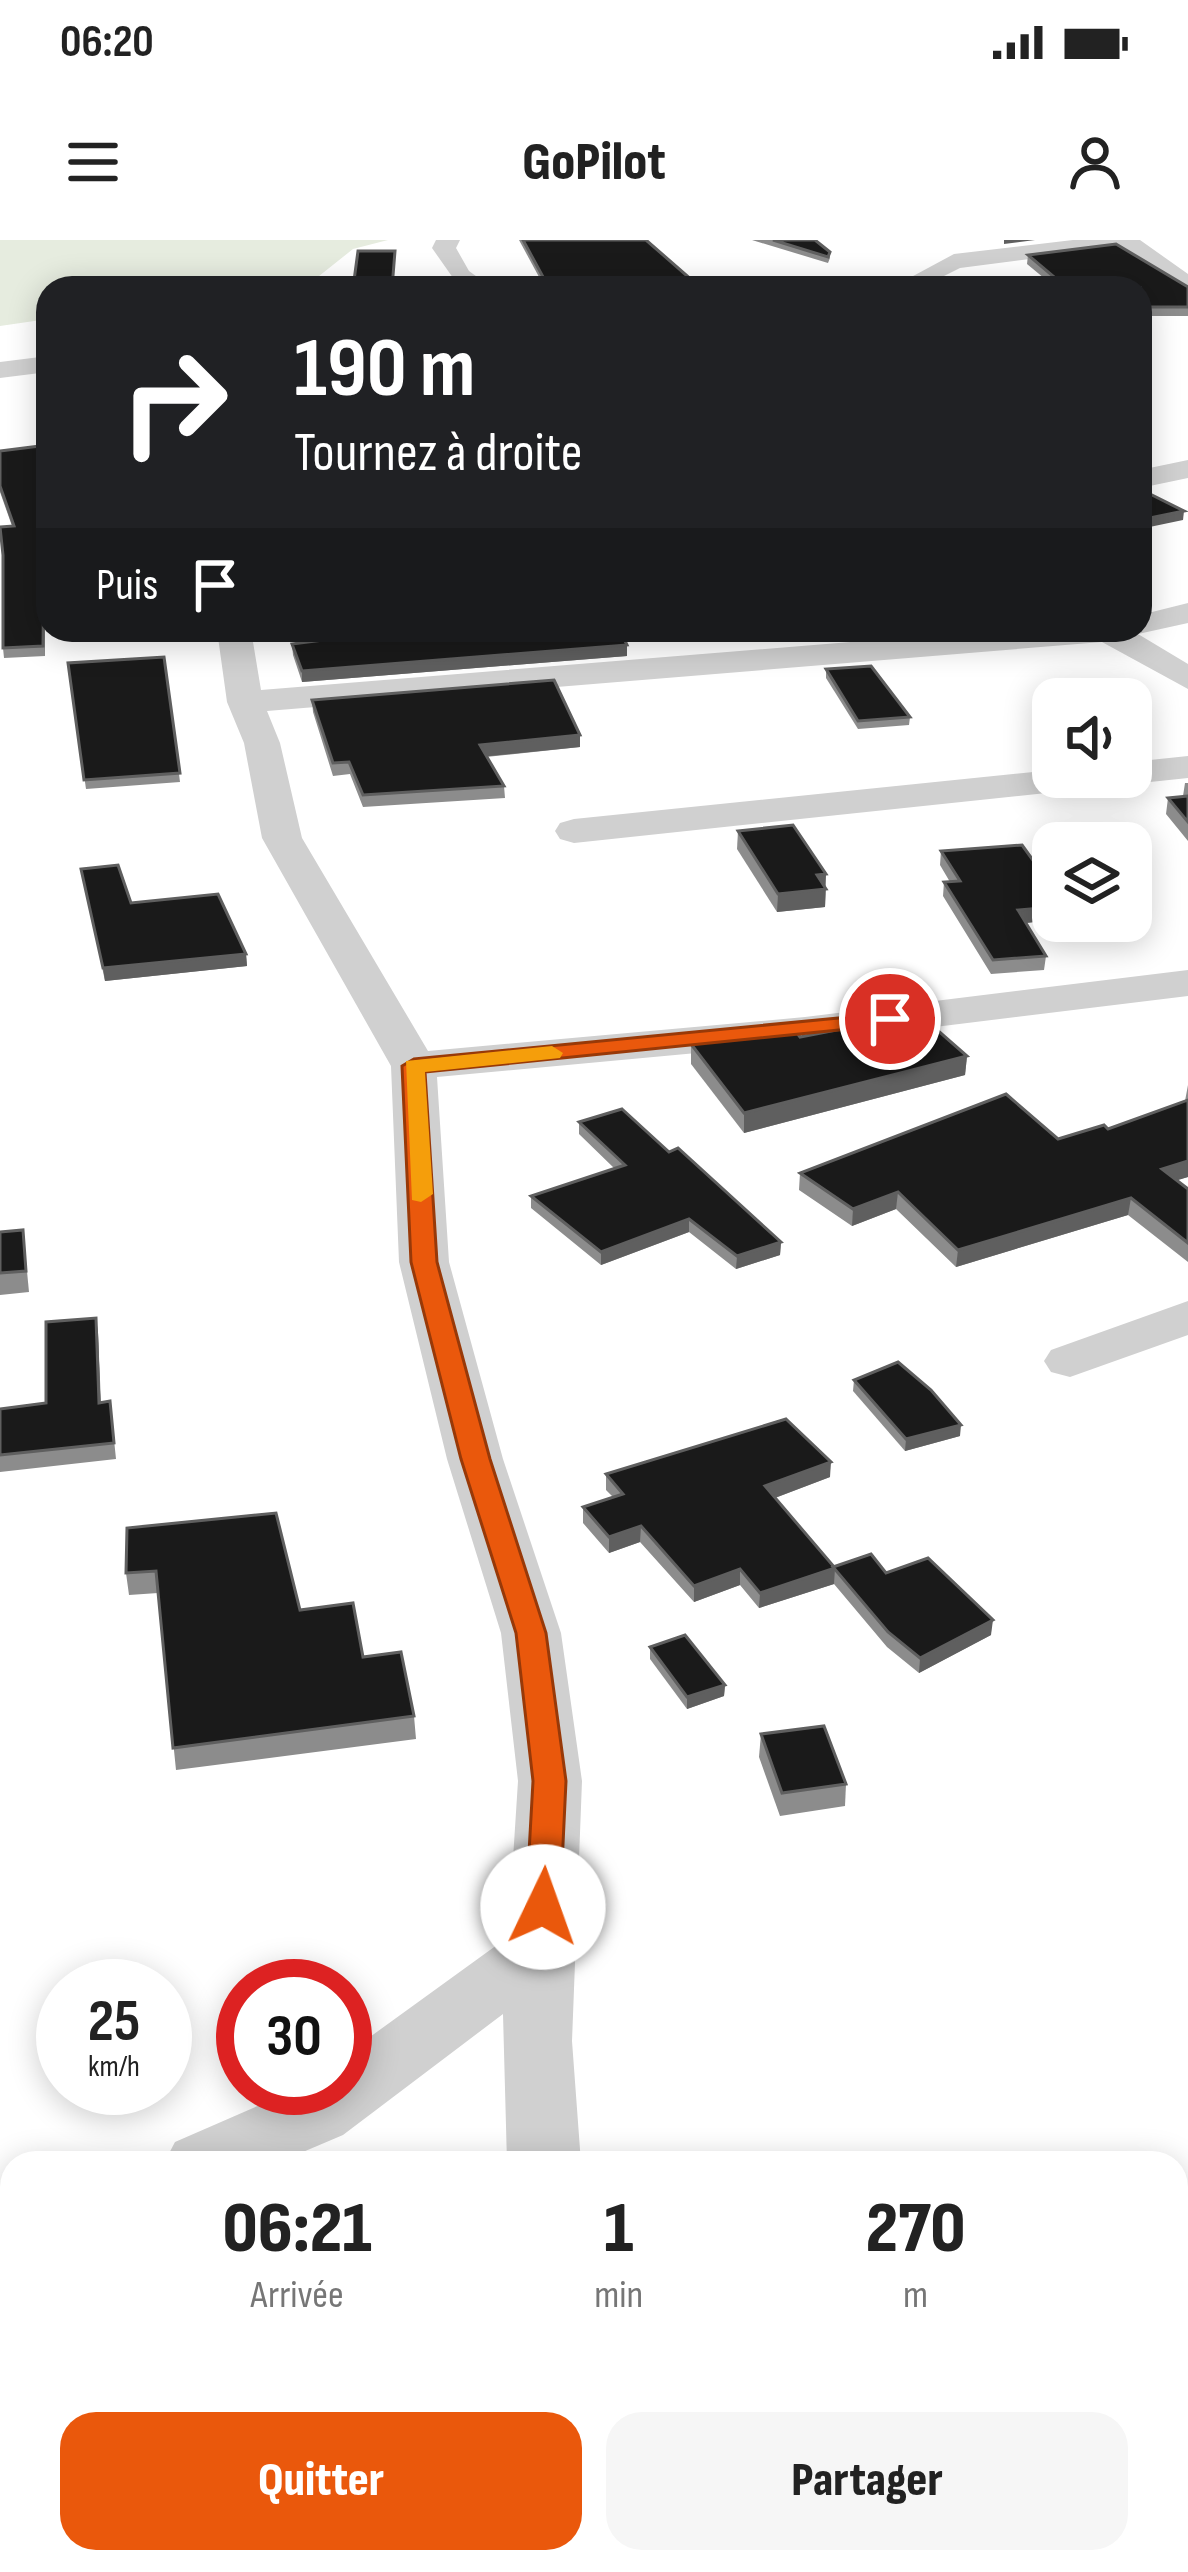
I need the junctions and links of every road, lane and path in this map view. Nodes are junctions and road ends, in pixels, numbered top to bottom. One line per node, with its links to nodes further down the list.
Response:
1 (448, 240): 4 (street)
2 (1113, 242): 3 (street); 5 (street)
3 (1173, 252): 6 (street)
4 (460, 276)
5 (925, 276)
6 (1188, 286)
7 (36, 366): 8 (street)
8 (0, 370)
9 (1188, 469): 10 (street)
10 (1152, 476)
11 (1188, 614): 12 (street)
12 (1152, 622)
13 (236, 642): 17 (street)
14 (963, 642): 17 (street)
15 (1137, 642): 16 (street)
16 (1188, 679)
17 (245, 702): 23 (street)
18 (1188, 767): 19 (street)
19 (1152, 771)
20 (1032, 783): 21 (street)
21 (574, 831)
22 (1188, 983): 23 (street)
23 (414, 1066): 26 (street)
24 (1188, 1318): 25 (street)
25 (1070, 1361)
26 (541, 1949): 27 (street); 28 (street)
27 (229, 2151)
28 (543, 2151)

